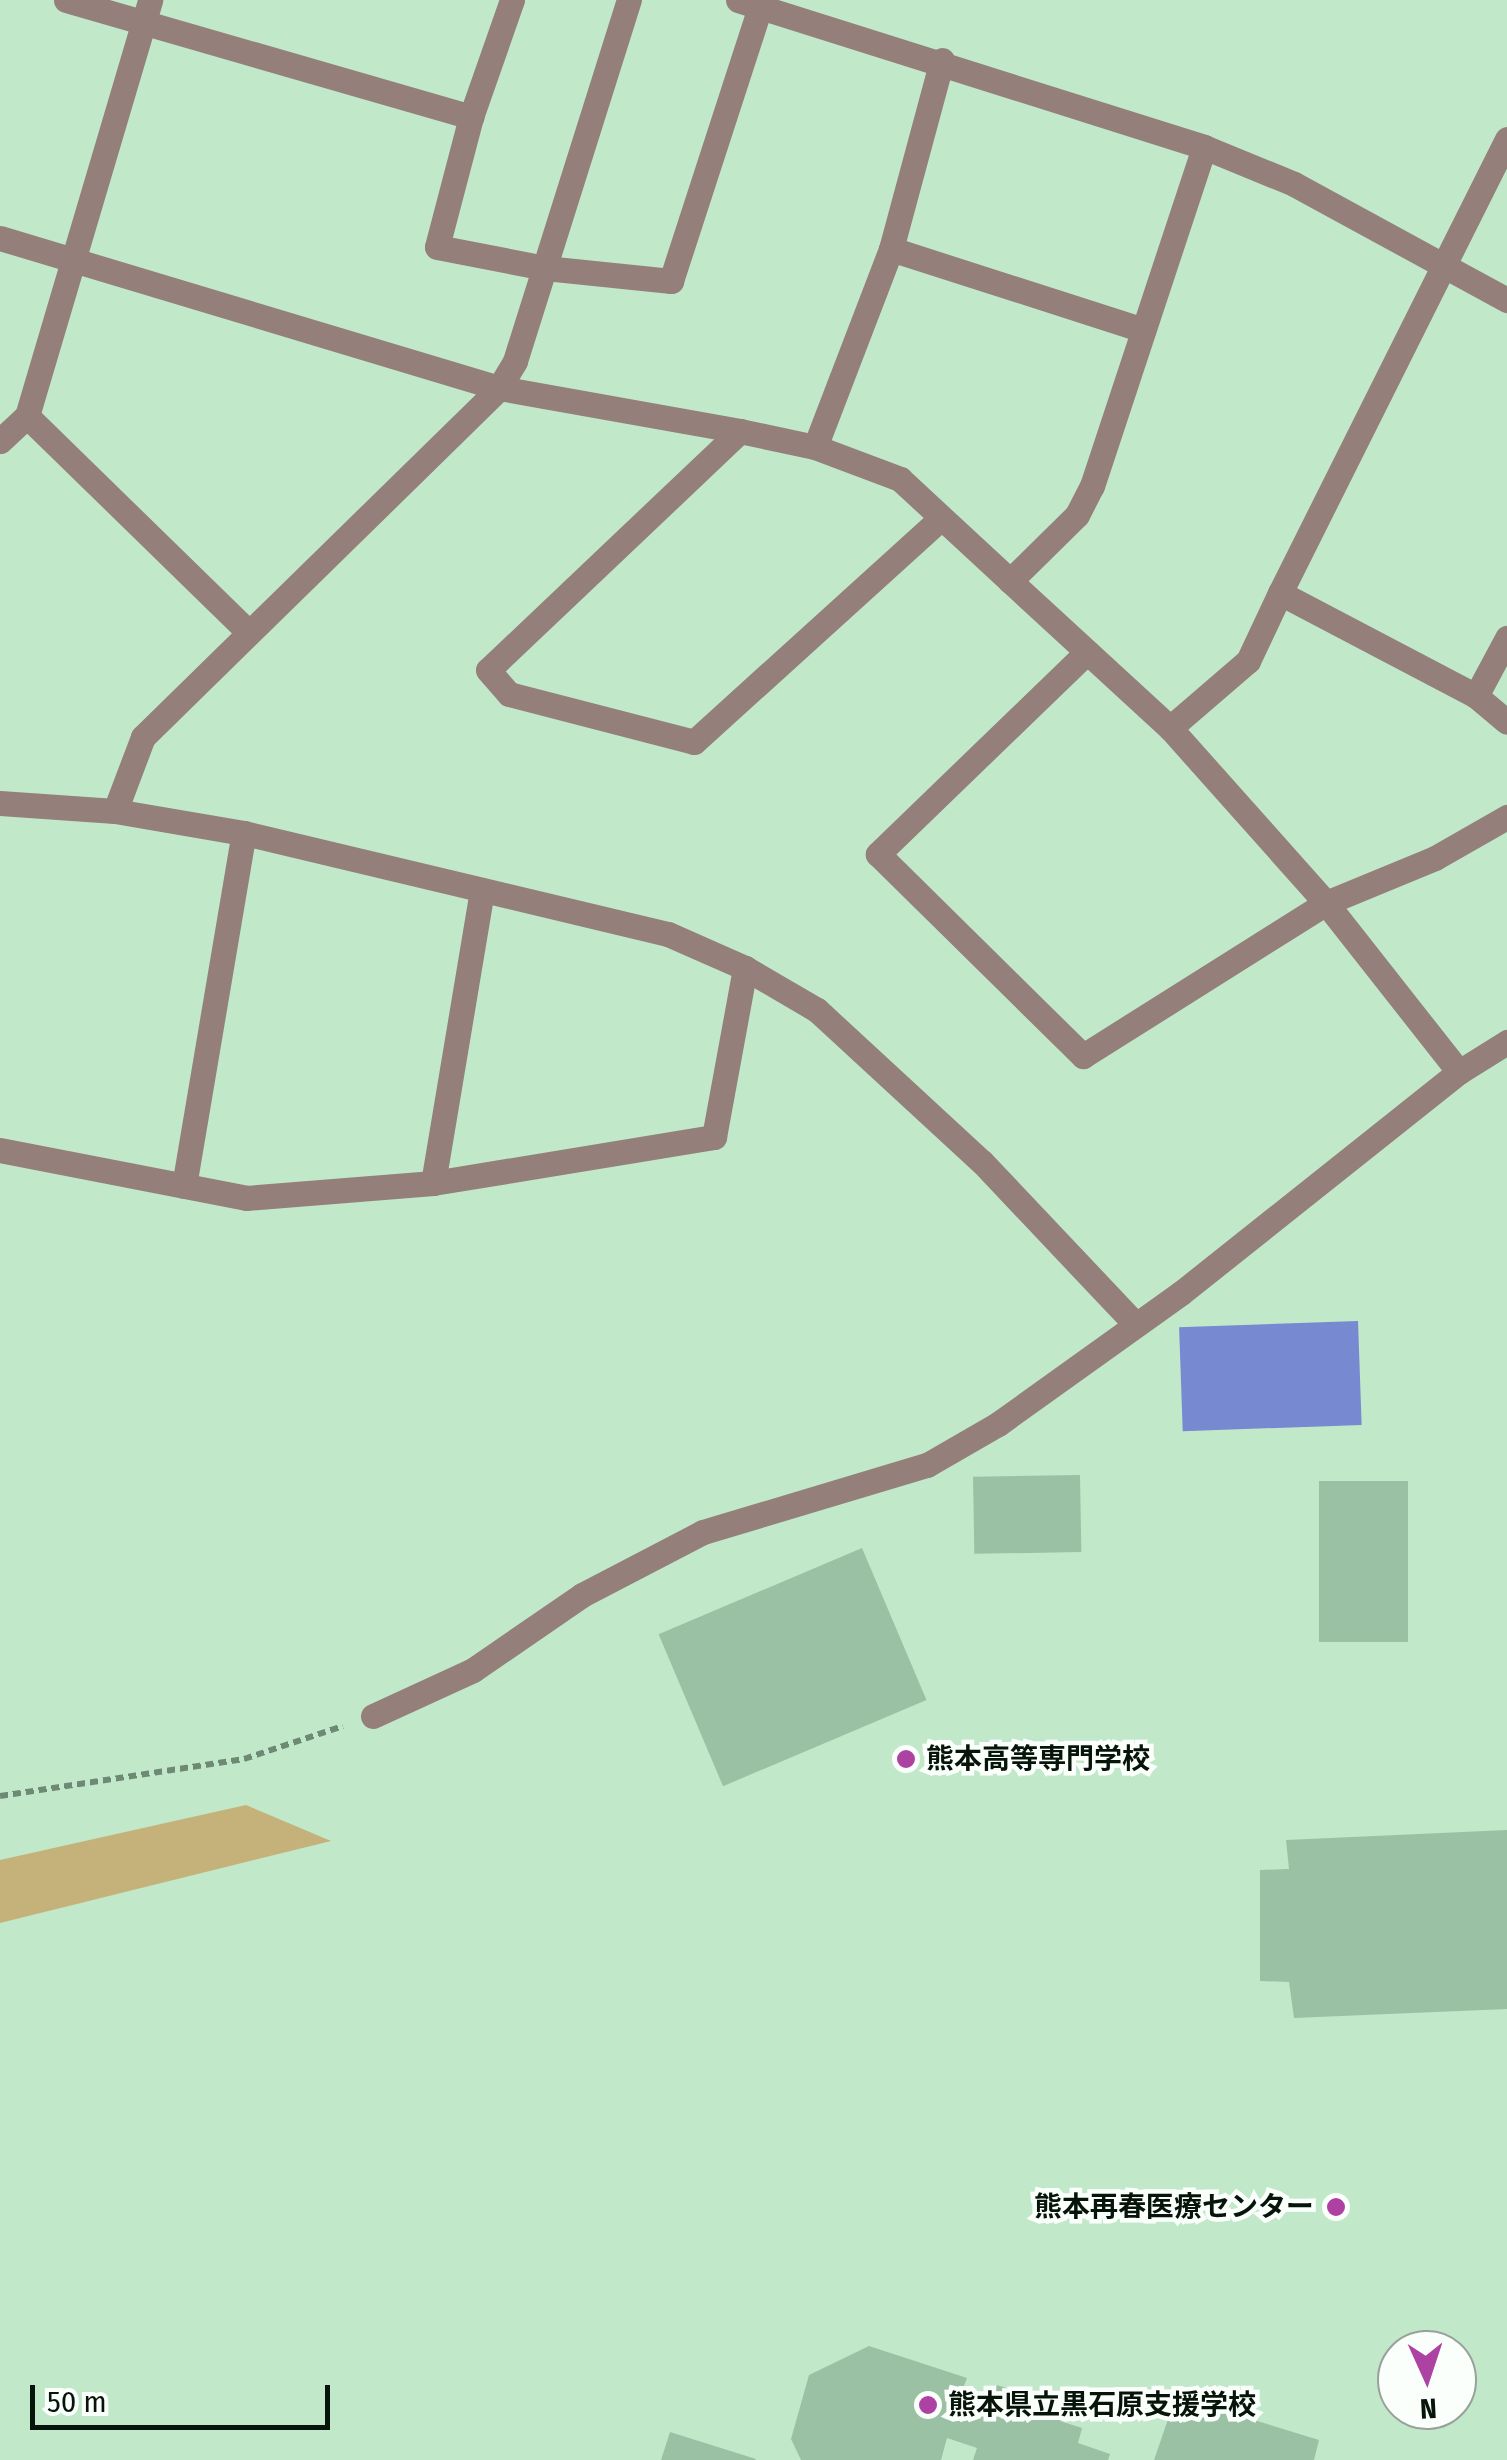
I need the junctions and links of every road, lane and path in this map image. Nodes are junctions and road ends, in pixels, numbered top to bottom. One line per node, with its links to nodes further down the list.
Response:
1 (66, 0): 5 (street)
2 (512, 0): 7 (street)
3 (629, 0): 13 (street)
4 (749, 2): 6 (street); 13 (street)
5 (146, 11): 7 (street); 12 (street)
6 (942, 60): 9 (street); 11 (street)
7 (471, 117): 13 (street)
8 (1507, 139): 14 (street)
9 (1204, 147): 14 (street); 16 (street)
10 (0, 238): 12 (street)
11 (891, 249): 16 (street); 21 (street)
12 (69, 259): 17 (street); 18 (street)
13 (544, 268): 17 (street)
14 (1444, 270): 15 (street); 24 (street)
15 (1507, 300)
16 (1143, 330): 23 (street)
17 (499, 388): 19 (street); 25 (street)
18 (27, 416): 20 (street); 25 (street)
19 (740, 431): 21 (street); 22 (street)
20 (0, 442)
21 (815, 446): 22 (street)
22 (939, 520): 23 (street)
23 (1010, 581): 27 (street)
24 (1280, 593): 28 (street); 30 (street)
25 (248, 632): 32 (street)
26 (1507, 638): 28 (street)
27 (1088, 652): 30 (street); 36 (street)
28 (1476, 696): 29 (street)
29 (1507, 722)
30 (1170, 728): 36 (street)
31 (0, 803): 32 (street)
32 (115, 811): 34 (street)
33 (1507, 817): 36 (street)
34 (244, 833): 35 (street); 42 (street)
35 (482, 890): 37 (street); 41 (street)
36 (1326, 902): 39 (street)
37 (746, 968): 41 (street); 43 (street)
38 (1507, 1042): 39 (street)
39 (1459, 1072): 43 (street)
40 (0, 1150): 42 (street)
41 (433, 1183): 42 (street)
42 (184, 1186)
43 (1136, 1325): 44 (street)
44 (373, 1716): 45 (path)
45 (0, 1796)

